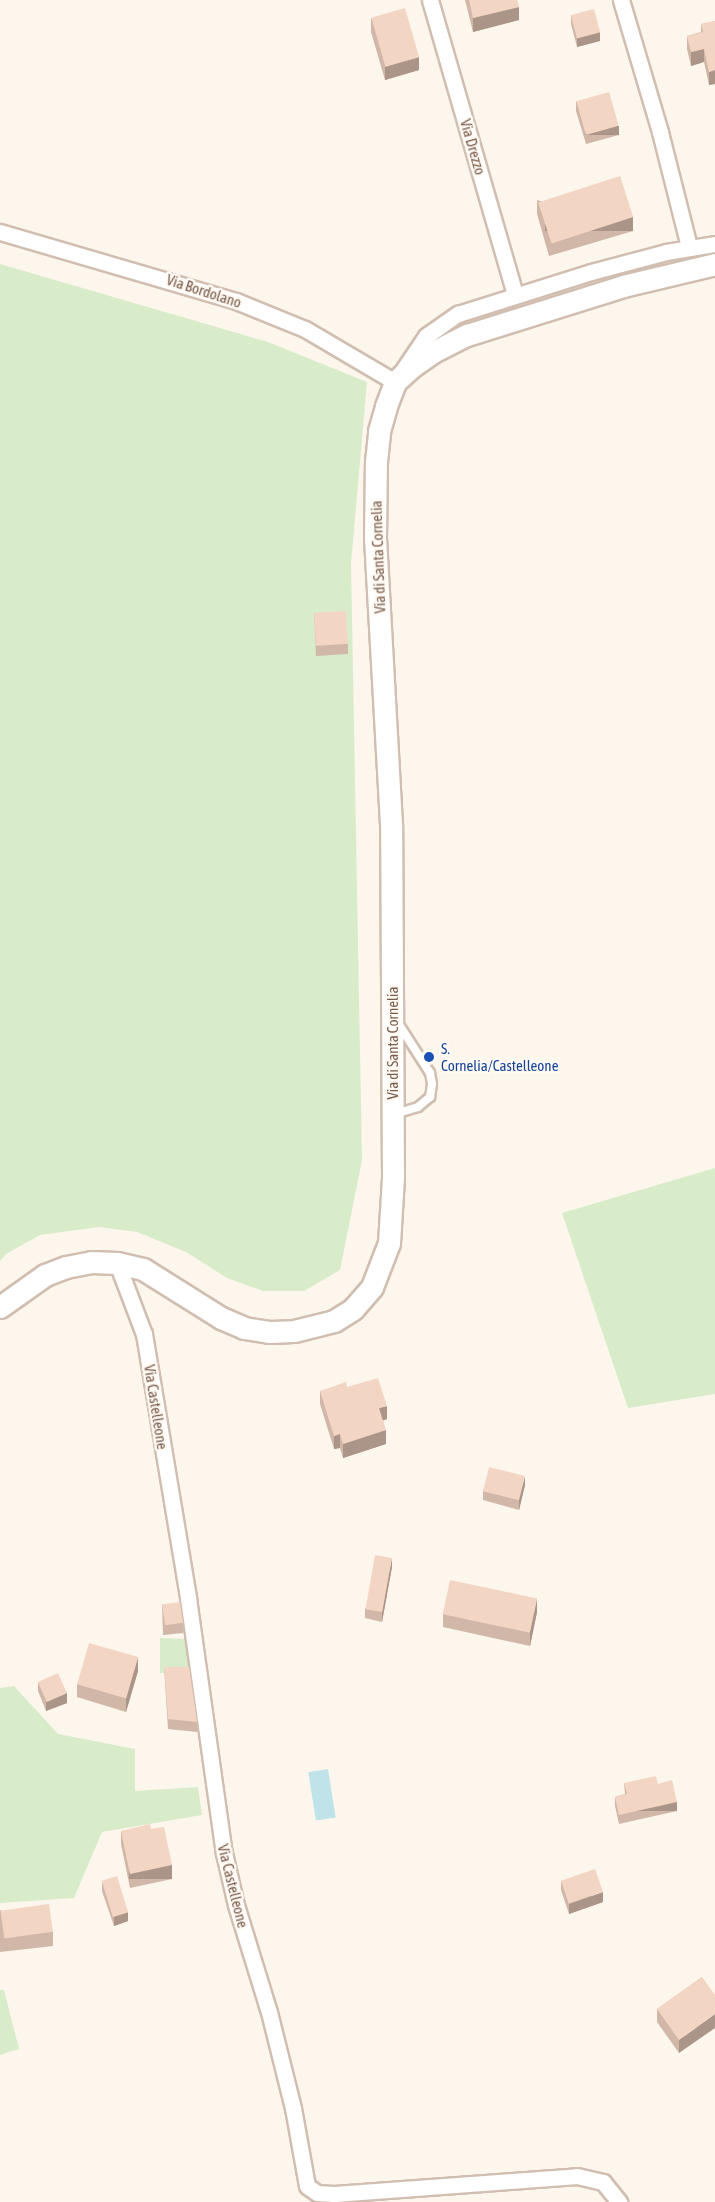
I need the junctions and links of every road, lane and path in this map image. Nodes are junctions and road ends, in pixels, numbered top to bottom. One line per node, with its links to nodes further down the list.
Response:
1 (430, 0): 7 (street, Via Drezzo)
2 (621, 0): 5 (street)
3 (0, 232): 8 (street, Via Bordolano)
4 (715, 244): 5 (street, Via di Santa Cornelia)
5 (689, 247): 7 (street, Via di Santa Cornelia)
6 (715, 264): 8 (street)
7 (515, 294): 8 (street, Via di Santa Cornelia)
8 (395, 381): 9 (street, Via di Santa Cornelia)
9 (392, 1013): 10 (street, Via di Santa Cornelia); 10 (lane)
10 (393, 1114): 11 (street, Via di Santa Cornelia)
11 (117, 1263): 12 (street, Via di Santa Cornelia); 13 (street, Via Castelleone)
12 (0, 1307)
13 (620, 2202)

